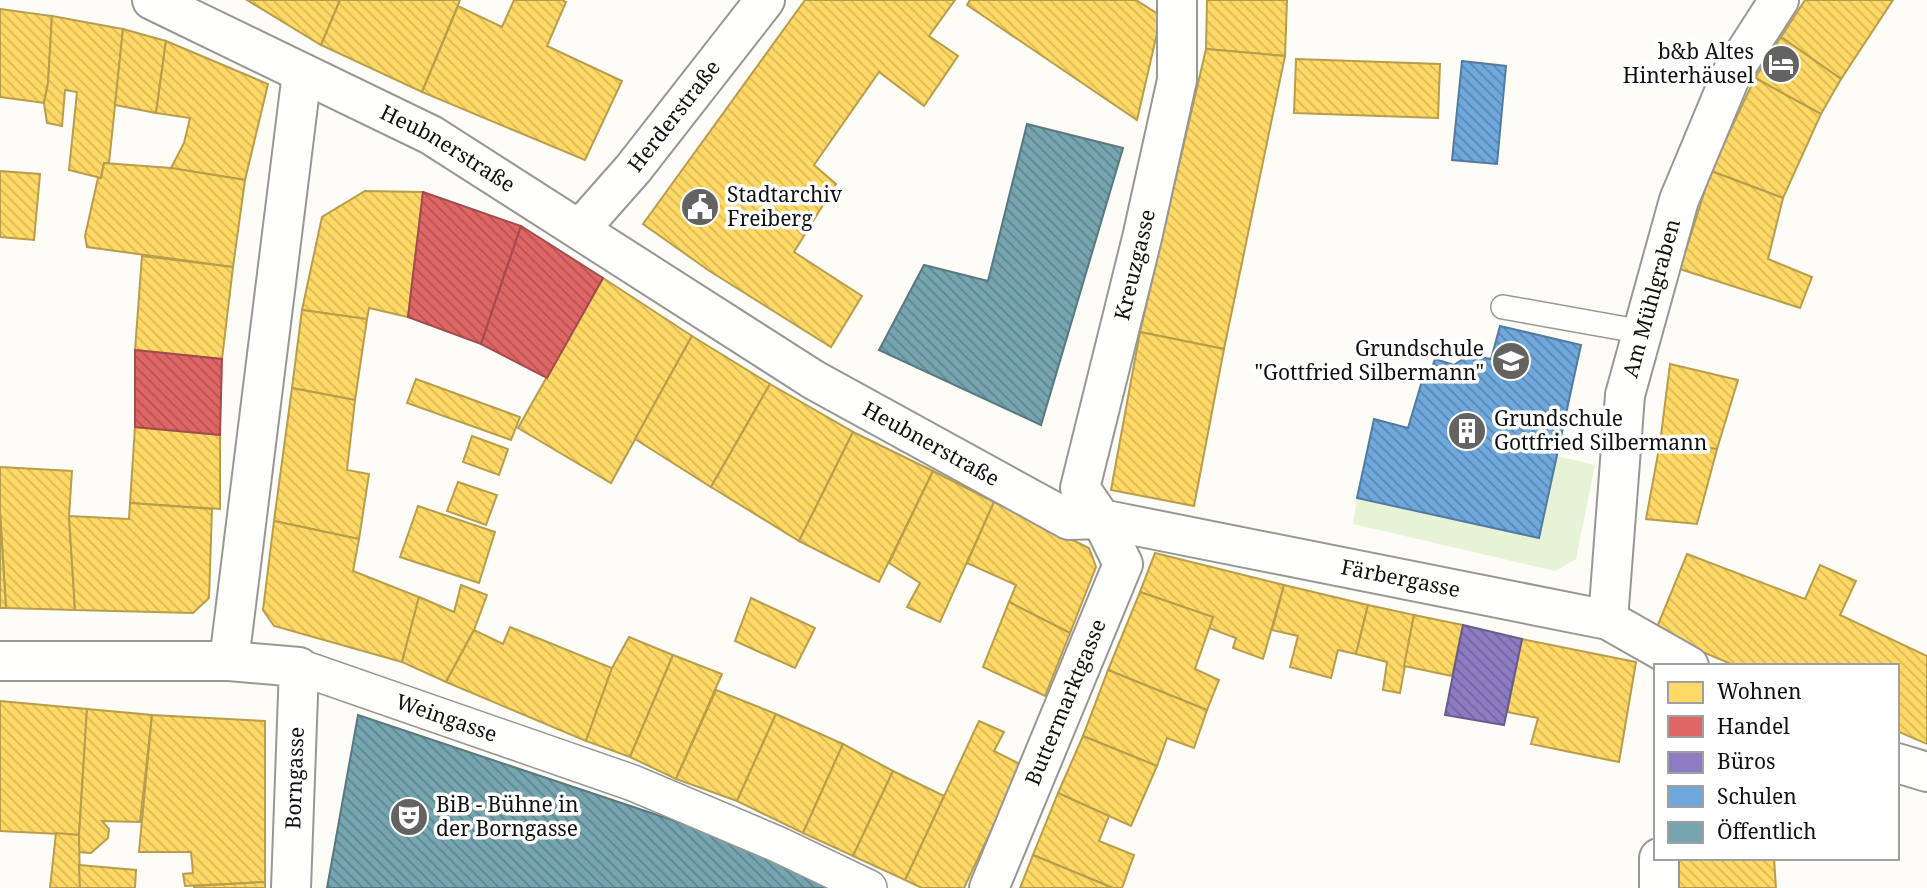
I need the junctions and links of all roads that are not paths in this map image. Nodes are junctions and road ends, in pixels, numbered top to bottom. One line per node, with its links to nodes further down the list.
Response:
1 (152, 0): 5 (street, Heubnerstraße)
2 (765, 0): 6 (street, Herderstraße)
3 (1177, 0): 9 (street, Kreuzgasse)
4 (1779, 0): 8 (street, Am Mühlgraben)
5 (302, 74): 6 (street, Heubnerstraße); 13 (street)
6 (580, 229): 9 (street, Heubnerstraße)
7 (1503, 307): 8 (lane)
8 (1643, 332): 10 (street, Am Mühlgraben)
9 (1101, 519): 10 (street, Färbergasse); 21 (street, Buttermarktgasse)
10 (1608, 620): 11 (street, Färbergasse)
11 (1656, 656): 14 (street, Färbergasse)
12 (0, 661): 13 (street, Weingasse)
13 (229, 661): 15 (street, Weingasse)
14 (1682, 664)
15 (299, 667): 19 (street, Borngasse); 20 (street, Weingasse)
16 (1899, 764): 17 (street)
17 (1927, 772)
18 (1659, 860): 22 (street)
19 (291, 888)
20 (869, 888)
21 (989, 888)
22 (1659, 888)

